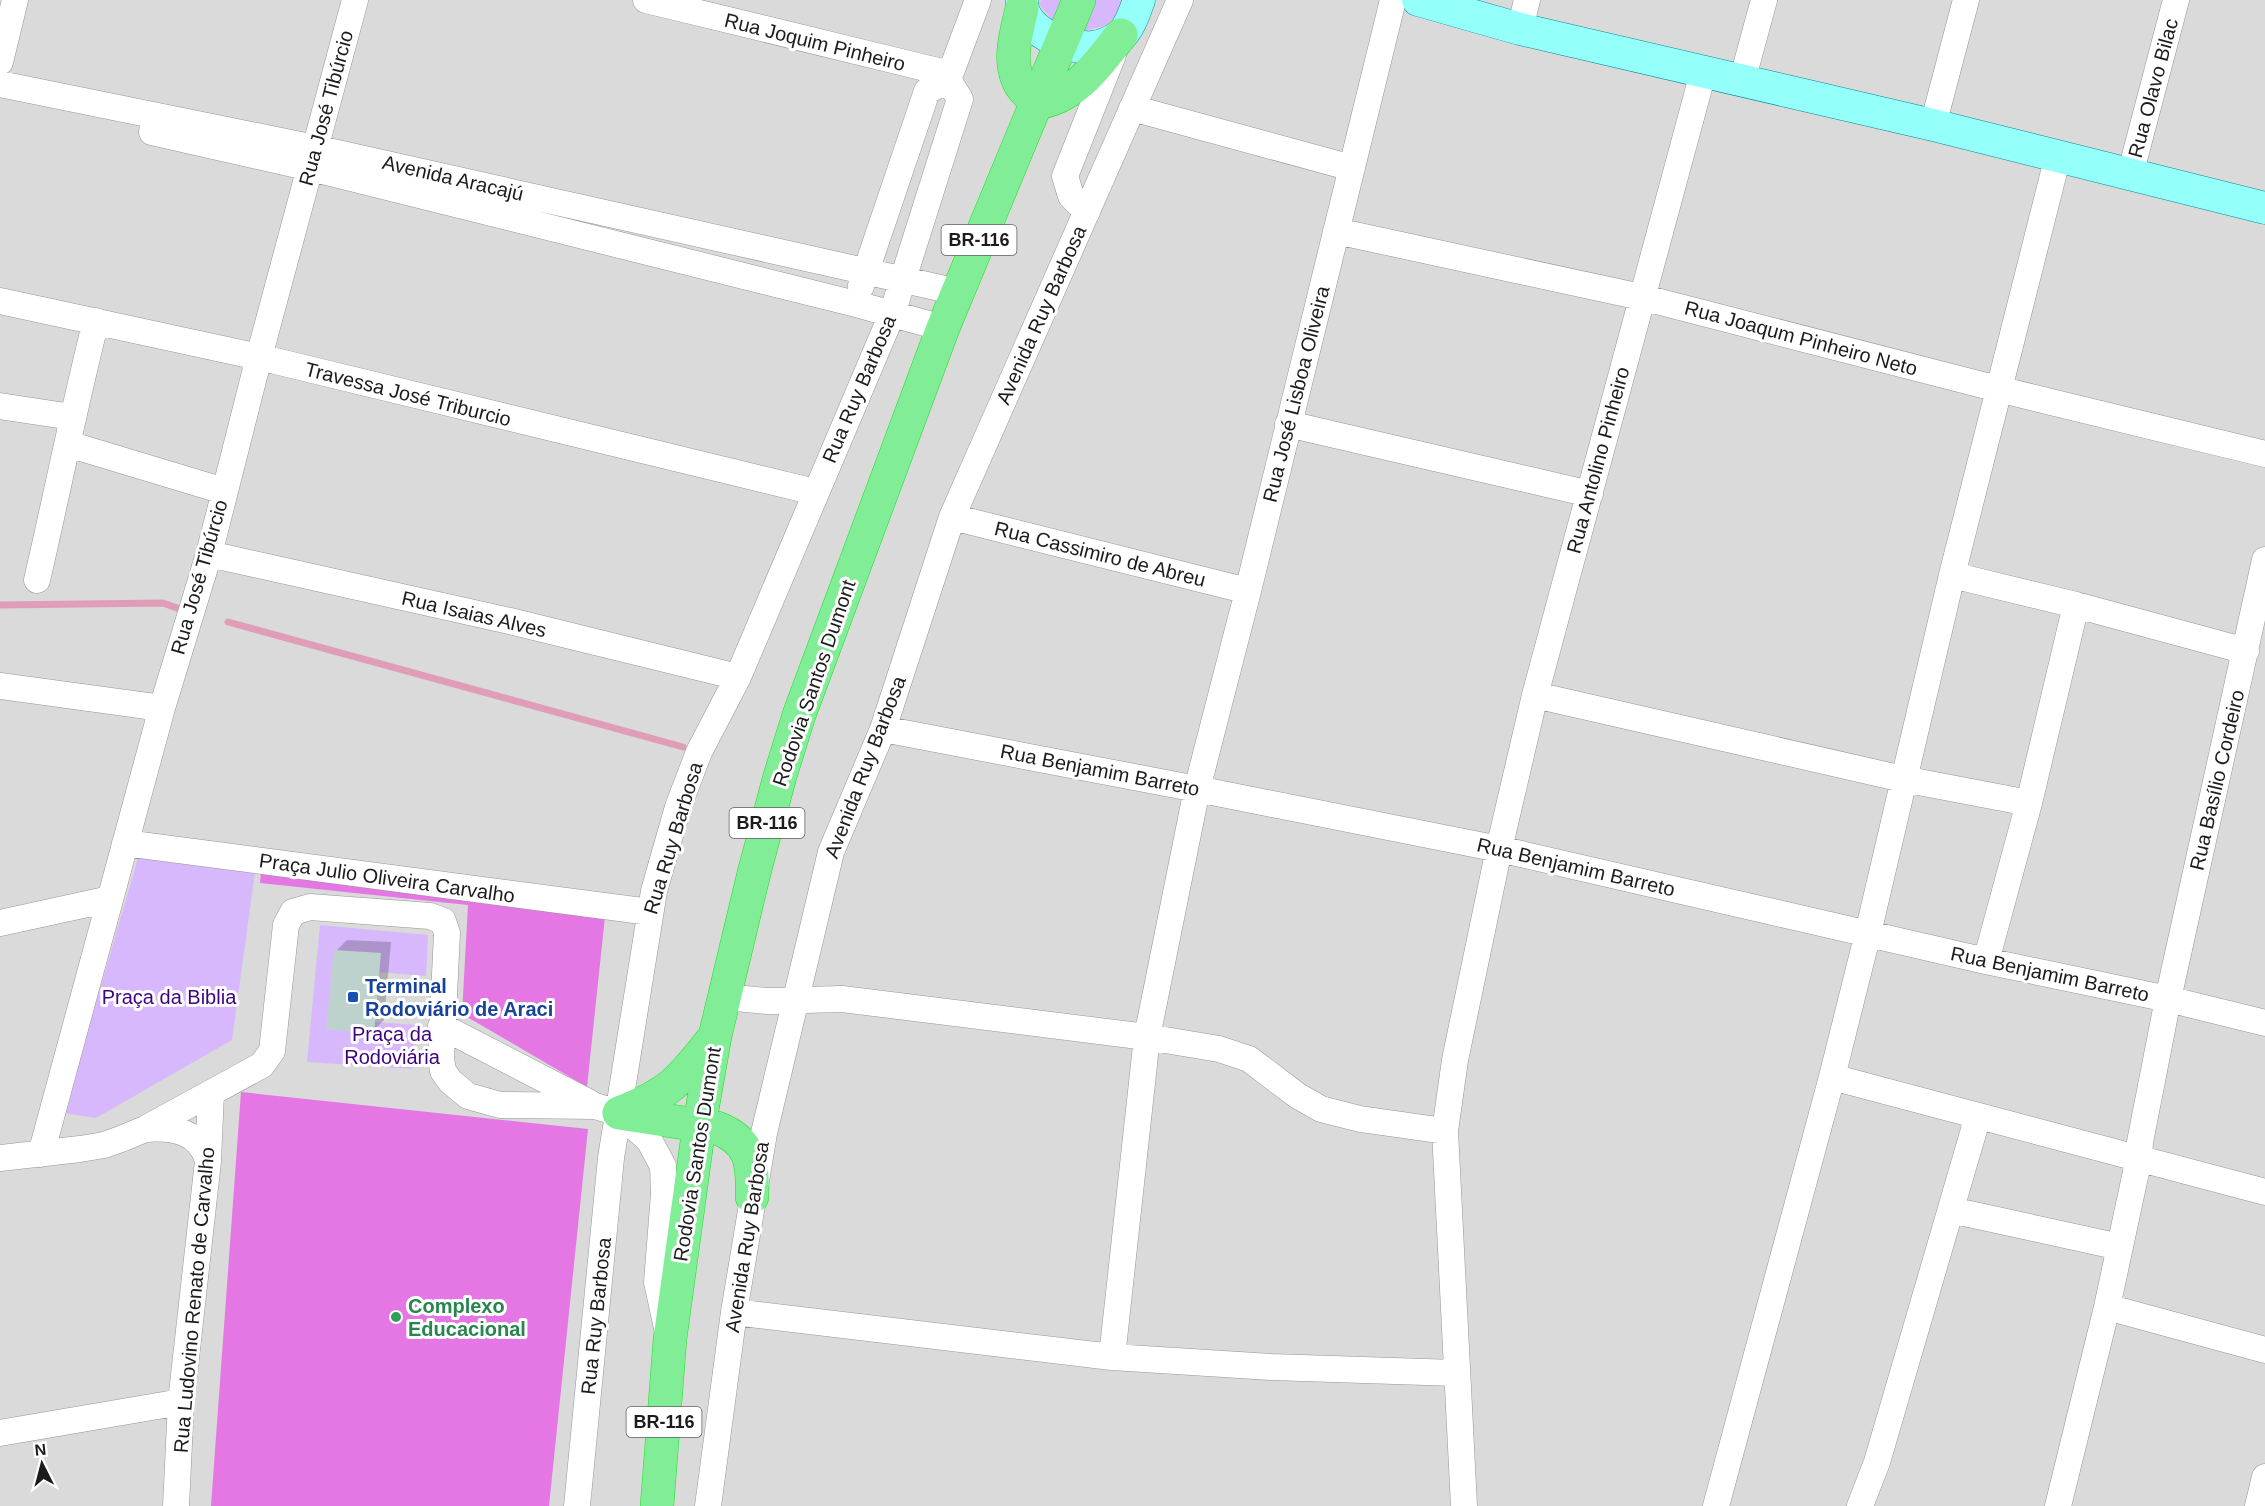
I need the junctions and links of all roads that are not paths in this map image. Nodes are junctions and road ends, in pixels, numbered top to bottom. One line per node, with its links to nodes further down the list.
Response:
1 (15, 0): 17 (street)
2 (355, 0): 27 (street, Rua José Tibúrcio)
3 (646, 0): 19 (street, Rua Joquim Pinheiro)
4 (978, 0): 19 (street)
5 (1079, 0): 16 (highway, Rodovia Santos Dumont / BR-116)
6 (1139, 0): 15 (main road)
7 (1180, 0): 24 (street, Avenida Ruy Barbosa)
8 (1393, 0): 28 (street, Rua José Lisboa Oliveira)
9 (1418, 0): 14 (main road)
10 (1764, 0): 20 (street)
11 (1966, 0): 25 (street)
12 (2175, 0): 29 (street, Rua Olavo Bilac)
13 (1022, 4): 16 (main road); 23 (highway)
14 (1523, 15): 18 (main road)
15 (1121, 35): 16 (main road); 23 (highway); 31 (street)
16 (1061, 41): 23 (highway, Rodovia Santos Dumont / BR-116)
17 (0, 62)
18 (1703, 73): 20 (main road); 36 (street, Rua Antolino Pinheiro)
19 (949, 77): 33 (street); 34 (street, Rua Ruy Barbosa)
20 (1742, 81): 25 (main road)
21 (0, 84): 27 (street, Avenida Aracajú)
22 (0, 98): 27 (street, Avenida Aracajú)
23 (1037, 103): 35 (highway, Rodovia Santos Dumont / BR-116)
24 (1132, 108): 28 (street); 31 (street, Avenida Ruy Barbosa)
25 (1933, 125): 26 (main road)
26 (2058, 156): 29 (main road); 43 (street)
27 (313, 158): 33 (street, Avenida Aracajú); 38 (street, Avenida Aracajú); 42 (street, Rua José Tibúrcio)
28 (1352, 168): 32 (street, Rua José Lisboa Oliveira)
29 (2130, 175): 30 (main road)
30 (2265, 208)
31 (1087, 212): 52 (street, Avenida Ruy Barbosa)
32 (1336, 231): 36 (street, Rua Joaqum Pinheiro Neto); 46 (street, Rua José Lisboa Oliveira)
33 (866, 271): 34 (street, Avenida Aracajú); 38 (street)
34 (904, 279): 35 (street, Avenida Aracajú); 39 (street, Rua Ruy Barbosa)
35 (958, 292): 41 (highway, Rodovia Santos Dumont / BR-116)
36 (1641, 297): 43 (street, Rua Joaqum Pinheiro Neto); 51 (street, Rua Antolino Pinheiro)
37 (0, 301): 40 (street, Travessa José Triburcio)
38 (856, 304): 39 (street, Avenida Aracajú)
39 (892, 314): 41 (street, Avenida Aracajú); 50 (street, Rua Ruy Barbosa)
40 (96, 321): 42 (street, Travessa José Triburcio); 45 (street)
41 (944, 328): 75 (highway, Rodovia Santos Dumont / BR-116)
42 (259, 357): 49 (street, Rua José Tibúrcio); 50 (street, Travessa José Triburcio)
43 (1998, 389): 48 (street, Rua Joaqum Pinheiro Neto); 55 (street)
44 (0, 406): 45 (street)
45 (72, 417): 47 (street)
46 (1288, 424): 51 (street); 57 (street, Rua José Lisboa Oliveira)
47 (68, 444): 49 (street); 56 (street)
48 (2265, 454)
49 (224, 491): 53 (street, Rua José Tibúrcio)
50 (815, 492): 60 (street, Rua Ruy Barbosa)
51 (1590, 494): 62 (street, Rua Antolino Pinheiro)
52 (952, 517): 57 (street, Rua Cassimiro de Abreu); 64 (street, Avenida Ruy Barbosa)
53 (209, 554): 60 (street, Rua Isaias Alves); 63 (street, Rua José Tibúrcio)
54 (2265, 560): 59 (street, Rua Basílio Cordeiro)
55 (1952, 575): 58 (street); 65 (street)
56 (37, 580)
57 (1248, 591): 66 (street, Rua José Lisboa Oliveira)
58 (2076, 605): 59 (street); 67 (street)
59 (2246, 651): 77 (street, Rua Basílio Cordeiro)
60 (738, 677): 71 (street, Rua Ruy Barbosa)
61 (0, 686): 63 (street)
62 (1535, 695): 65 (street); 69 (street, Rua Antolino Pinheiro)
63 (162, 708): 68 (street, Rua José Tibúrcio)
64 (883, 729): 66 (street, Rua Benjamim Barreto); 76 (street, Avenida Ruy Barbosa)
65 (1903, 779): 67 (street); 73 (street)
66 (1197, 789): 69 (street, Rua Benjamim Barreto); 81 (street, Rua José Lisboa Oliveira)
67 (2029, 803): 74 (street)
68 (125, 843): 70 (street, Rua José Tibúrcio); 71 (street, Praça Julio Oliveira Carvalho)
69 (1499, 849): 73 (street, Rua Benjamim Barreto); 88 (street, Rua Antolino Pinheiro)
70 (110, 899): 72 (street); 89 (street, Rua José Tibúrcio)
71 (650, 912): 84 (street, Rua Ruy Barbosa)
72 (0, 923)
73 (1868, 933): 74 (street, Rua Benjamim Barreto); 82 (street)
74 (1986, 962): 77 (street, Rua Benjamim Barreto)
75 (724, 997): 76 (street); 80 (highway, Rodovia Santos Dumont / BR-116)
76 (794, 999): 81 (street); 94 (street, Avenida Ruy Barbosa)
77 (2168, 999): 78 (street, Rua Benjamim Barreto); 91 (street, Rua Basílio Cordeiro)
78 (2265, 1023)
79 (441, 1026): 83 (street, Praça Julio Oliveira Carvalho); 84 (street); 84 (street, Praça Julio Oliveira Carvalho)
80 (715, 1036): 84 (highway); 86 (highway, Rodovia Santos Dumont / BR-116)
81 (1147, 1037): 88 (street); 101 (street, Rua José Lisboa Oliveira)
82 (1832, 1077): 85 (street); 111 (street)
83 (211, 1093): 87 (street); 92 (street, Rua Ludovino Renato de Carvalho)
84 (607, 1110): 86 (highway); 99 (street); 107 (street, Rua Ruy Barbosa)
85 (1978, 1116): 91 (street); 95 (street)
86 (699, 1127): 94 (highway); 99 (highway, Rodovia Santos Dumont / BR-116)
87 (145, 1129): 89 (street); 92 (street)
88 (1445, 1131): 102 (street, Rua Antolino Pinheiro)
89 (41, 1154): 90 (street)
90 (0, 1158)
91 (2139, 1158): 93 (street); 96 (street, Rua Basílio Cordeiro)
92 (208, 1161): 103 (street, Rua Ludovino Renato de Carvalho)
93 (2265, 1192)
94 (752, 1197): 98 (street, Avenida Ruy Barbosa)
95 (1951, 1209): 96 (street); 112 (street)
96 (2120, 1247): 97 (street, Rua Basílio Cordeiro)
97 (2107, 1307): 100 (street); 113 (street, Rua Basílio Cordeiro)
98 (734, 1312): 101 (street); 109 (street, Avenida Ruy Barbosa)
99 (670, 1339): 108 (highway, Rodovia Santos Dumont / BR-116)
100 (2265, 1350)
101 (1112, 1357): 102 (street)
102 (1456, 1373): 110 (street, Rua Antolino Pinheiro)
103 (181, 1402): 104 (street); 106 (street, Rua Ludovino Renato de Carvalho)
104 (0, 1434)
105 (2265, 1478): 114 (street)
106 (176, 1506)
107 (577, 1506)
108 (657, 1506)
109 (708, 1506)
110 (1464, 1506)
111 (1716, 1506)
112 (1860, 1506)
113 (2058, 1506)
114 (2258, 1506)

